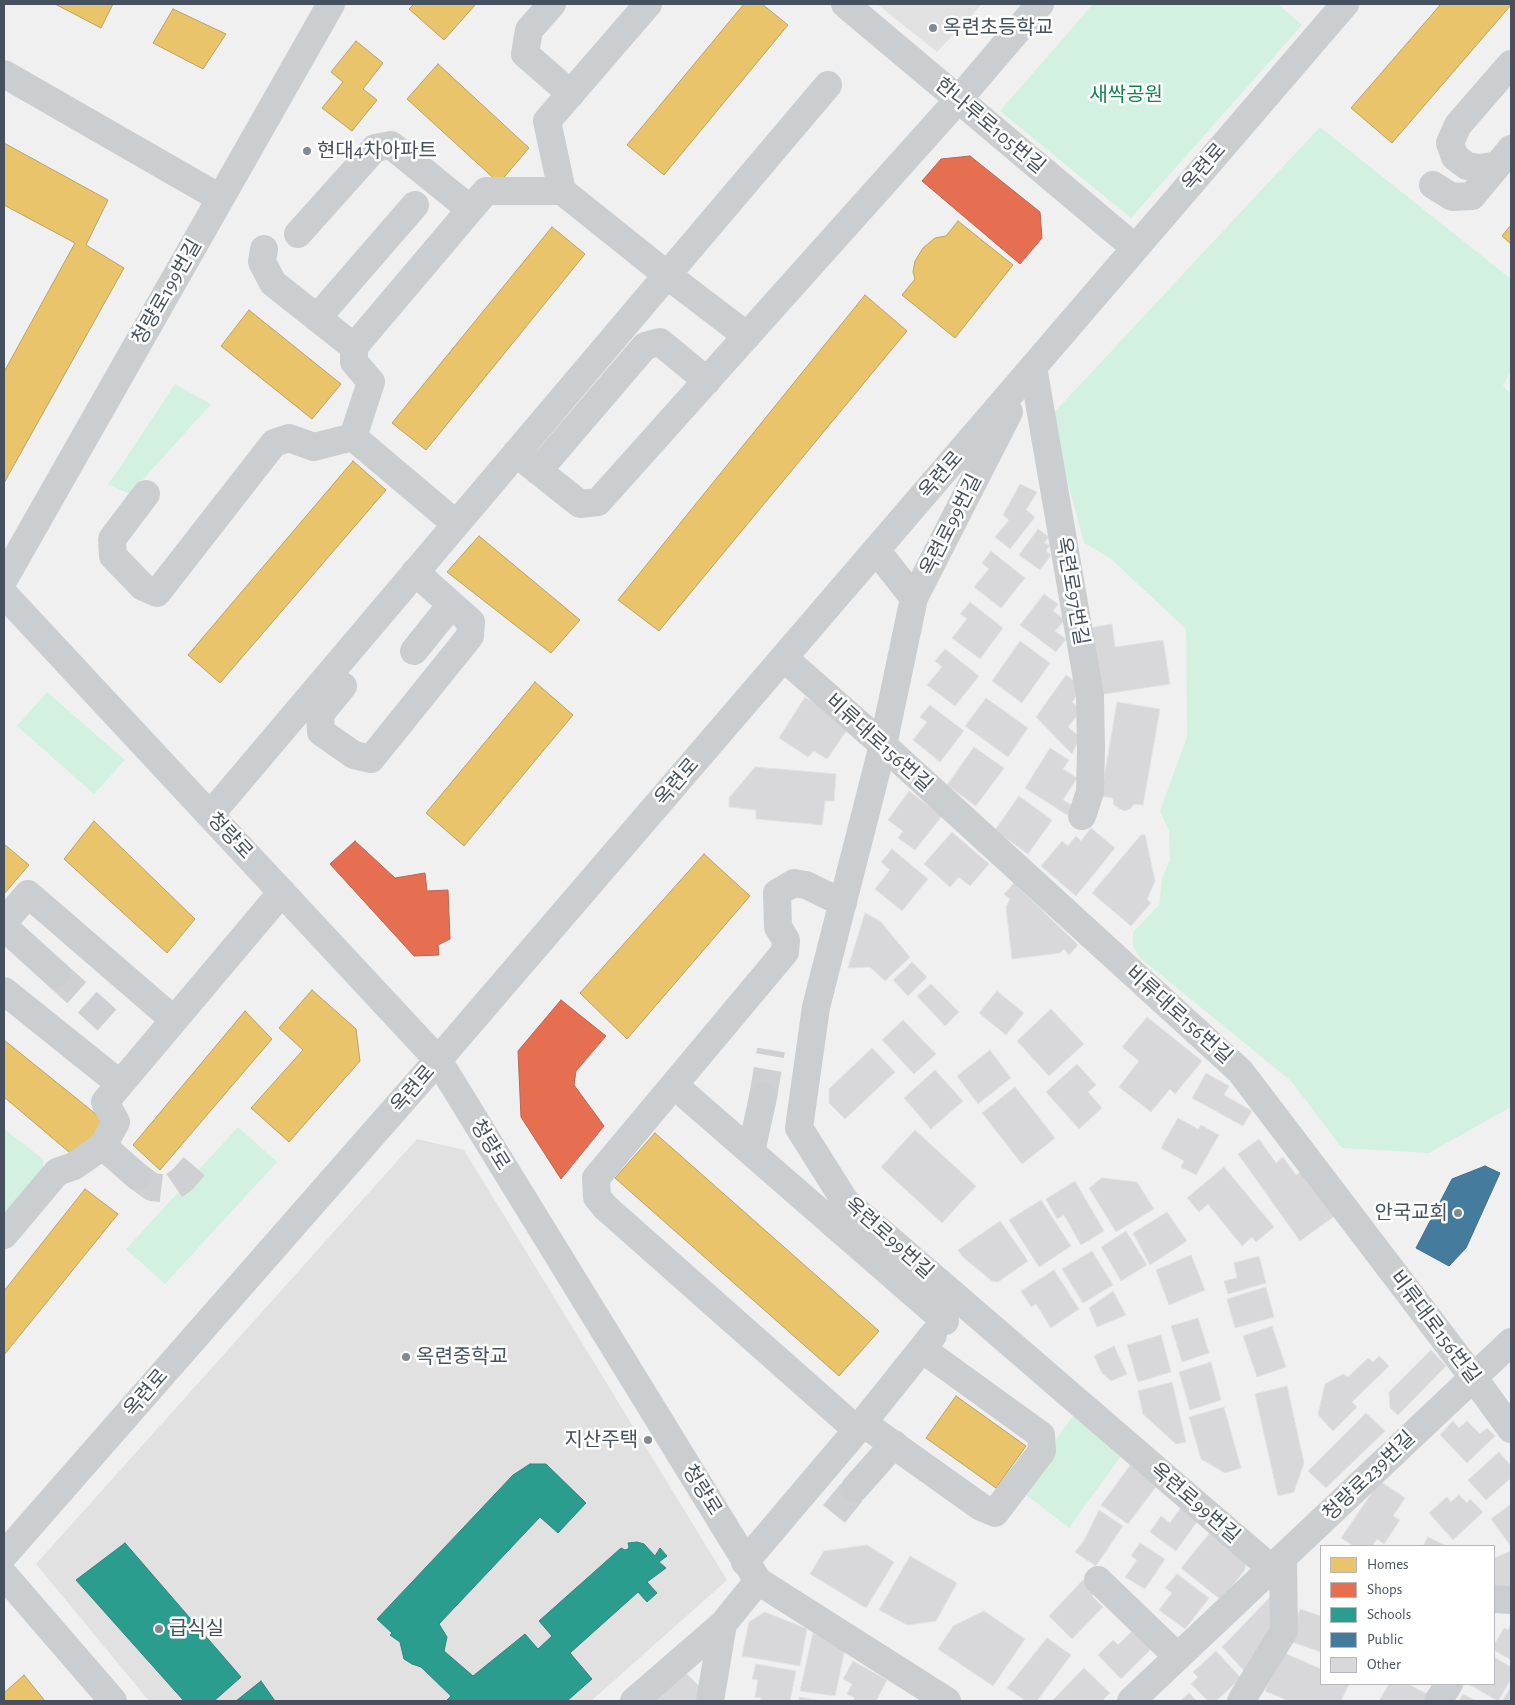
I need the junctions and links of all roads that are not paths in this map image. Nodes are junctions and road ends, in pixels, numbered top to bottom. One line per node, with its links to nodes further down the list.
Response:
1 (331, 4): 15 (street, 청량로199번길)
2 (552, 4): 10 (street)
3 (648, 4): 10 (street)
4 (845, 4): 11 (street, 한나루로105번길)
5 (1040, 4): 11 (street)
6 (1345, 4): 19 (street, 옥련로)
7 (1511, 64): 12 (street)
8 (4, 74): 15 (street)
9 (828, 85): 21 (street)
10 (571, 94): 14 (street)
11 (958, 100): 19 (street, 한나루로105번길); 23 (street)
12 (1504, 157): 13 (street)
13 (1433, 185)
14 (562, 191): 17 (street); 21 (street)
15 (220, 198): 34 (street, 청량로199번길)
16 (415, 205): 22 (street)
17 (470, 209): 18 (street); 24 (street)
18 (298, 234)
19 (1134, 248): 25 (street, 옥련로)
20 (264, 249): 22 (street)
21 (667, 275): 23 (street); 28 (street)
22 (317, 318): 24 (street)
23 (747, 336): 26 (street)
24 (354, 347): 27 (street)
25 (1031, 370): 32 (street, 옥련로); 36 (street, 옥련로99번길); 42 (street, 옥련로97번길)
26 (706, 381): 29 (street); 29 (street)
27 (353, 437): 30 (street); 31 (street)
28 (516, 452): 29 (street); 31 (street)
29 (538, 470)
30 (146, 494)
31 (456, 524): 33 (street)
32 (876, 550): 36 (street, 옥련로99번길); 39 (street, 옥련로)
33 (422, 578): 37 (street); 37 (street); 41 (street)
34 (4, 579)
35 (4, 594): 41 (street, 청량로)
36 (914, 598): 40 (street, 옥련로99번길)
37 (451, 605): 38 (street)
38 (414, 651)
39 (784, 658): 40 (street, 비류대로156번길); 50 (street, 옥련로)
40 (883, 746): 44 (street, 옥련로99번길); 61 (street, 비류대로156번길)
41 (210, 815): 43 (street, 청량로)
42 (1082, 816)
43 (282, 892): 49 (street); 50 (street, 청량로)
44 (843, 903): 52 (street); 58 (street, 옥련로99번길)
45 (4, 922): 49 (street)
46 (4, 927): 47 (street)
47 (56, 974)
48 (4, 991): 51 (street)
49 (174, 1020): 51 (street)
50 (438, 1060): 67 (street, 옥련로); 69 (street, 청량로)
51 (120, 1084): 54 (street)
52 (674, 1085): 55 (street); 62 (street)
53 (763, 1098): 55 (street)
54 (103, 1146): 56 (street); 57 (street)
55 (751, 1152): 58 (street)
56 (136, 1176)
57 (4, 1235)
58 (953, 1311): 60 (street); 68 (street, 옥련로99번길)
59 (1511, 1342): 61 (street, 청량로239번길)
60 (922, 1349): 62 (street); 64 (street)
61 (1473, 1377): 63 (street, 비류대로156번길); 66 (street, 청량로239번길)
62 (860, 1427): 64 (street); 69 (street)
63 (1511, 1430)
64 (894, 1444): 65 (street)
65 (855, 1488)
66 (1313, 1542): 68 (street, 청량로239번길)
67 (4, 1555)
68 (1277, 1564): 73 (street, 청량로239번길); 80 (street)
69 (752, 1571): 72 (street); 78 (street, 청량로)
70 (4, 1575): 75 (street)
71 (1098, 1580): 73 (street)
72 (723, 1624): 76 (street); 77 (street)
73 (1178, 1658): 79 (street, 청량로239번길)
74 (1447, 1685): 81 (street)
75 (113, 1701)
76 (634, 1701)
77 (710, 1701)
78 (947, 1701)
79 (1131, 1701)
80 (1241, 1701)
81 (1438, 1701)

